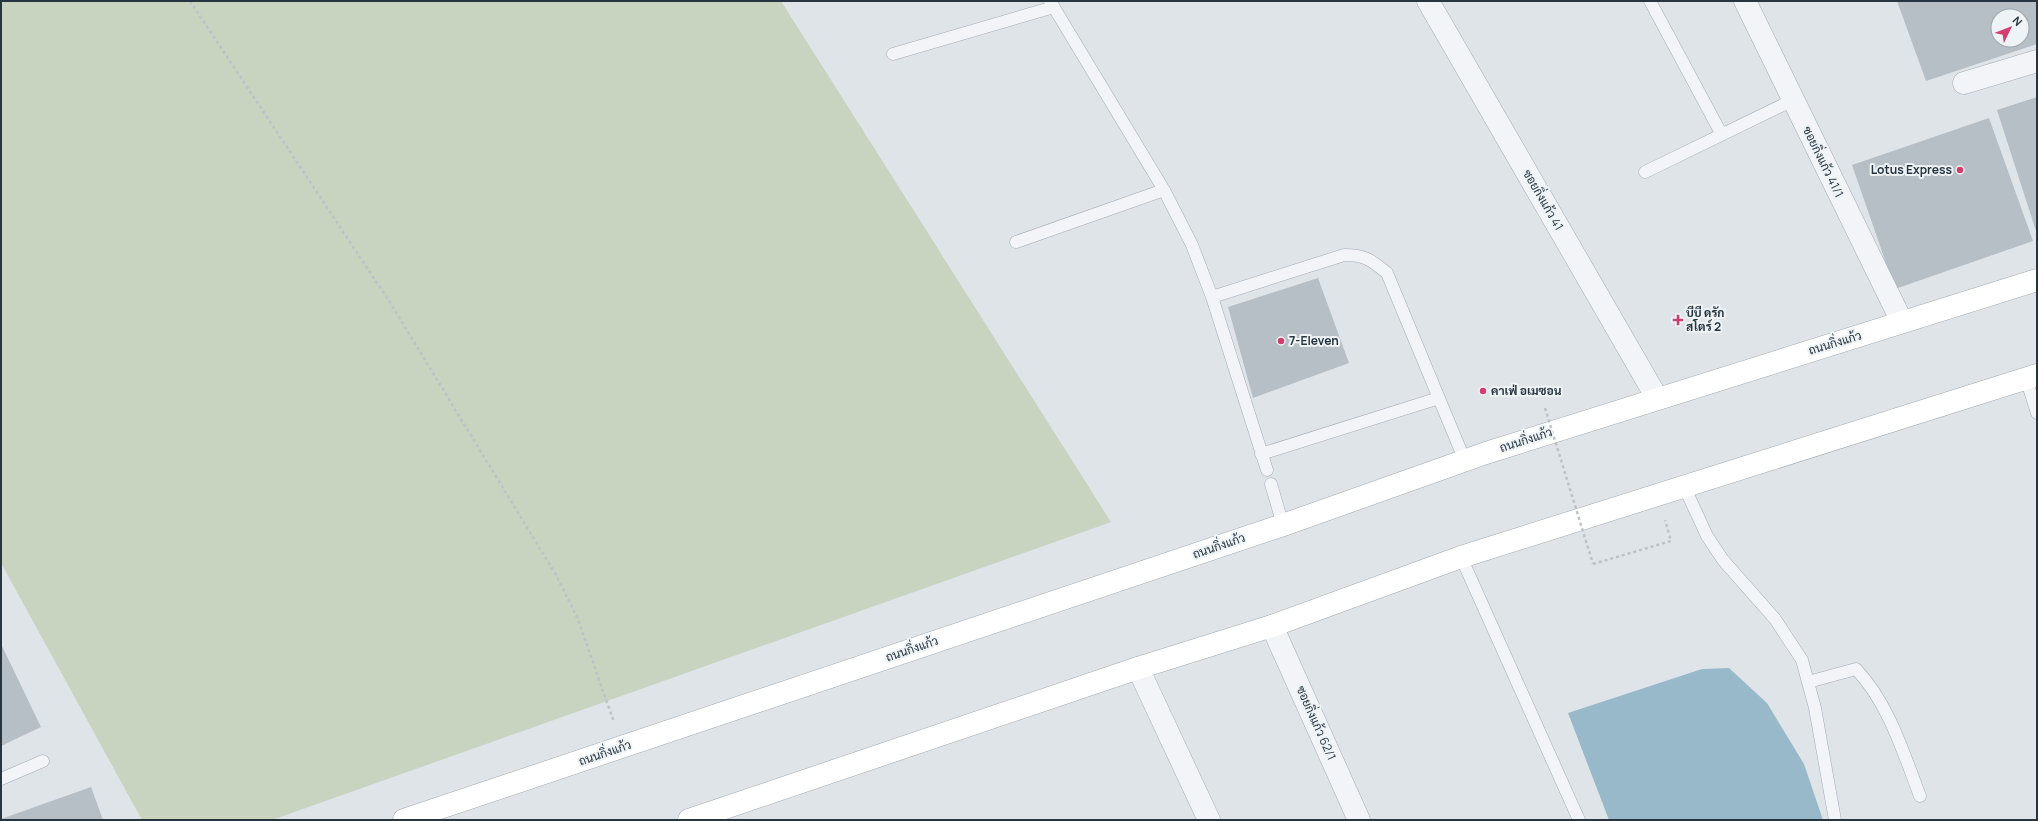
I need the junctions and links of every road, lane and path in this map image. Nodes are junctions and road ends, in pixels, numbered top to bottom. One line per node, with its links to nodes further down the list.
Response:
1 (190, 1): 33 (path)
2 (1428, 1): 19 (street, ซอยกิ่งแก้ว 41)
3 (1650, 1): 10 (lane)
4 (1745, 1): 9 (street, ซอยกิ่งแก้ว 41/1)
5 (1052, 4): 6 (lane); 12 (lane)
6 (893, 54)
7 (2037, 61): 8 (street)
8 (1964, 83)
9 (1793, 100): 10 (lane); 16 (street, ซอยกิ่งแก้ว 41/1)
10 (1722, 135): 11 (lane)
11 (1645, 172)
12 (1164, 190): 13 (lane); 15 (lane)
13 (1016, 242)
14 (2037, 280): 16 (main road, ถนนกิ่งแก้ว)
15 (1212, 297): 18 (lane); 22 (lane)
16 (1902, 322): 19 (main road, ถนนกิ่งแก้ว)
17 (2031, 376): 21 (lane); 26 (main road)
18 (1439, 398): 22 (lane); 23 (lane)
19 (1657, 398): 23 (main road, ถนนกิ่งแก้ว)
20 (1545, 408): 27 (path, bridge)
21 (2037, 413)
22 (1261, 454): 24 (lane)
23 (1465, 460): 28 (main road, ถนนกิ่งแก้ว)
24 (1267, 470)
25 (1271, 484): 28 (lane)
26 (1684, 486): 27 (main road); 32 (lane)
27 (1659, 494): 29 (main road)
28 (1283, 524): 33 (main road, ถนนกิ่งแก้ว)
29 (1460, 557): 30 (main road); 41 (lane)
30 (1272, 626): 31 (main road); 40 (street, ซอยกิ่งแก้ว 62/1)
31 (1138, 668): 37 (main road); 39 (street)
32 (1808, 682): 36 (lane); 42 (lane)
33 (623, 747): 38 (main road, ถนนกิ่งแก้ว)
34 (43, 761): 35 (lane)
35 (1, 778)
36 (1920, 796)
37 (693, 819)
38 (404, 820)
39 (1209, 820)
40 (1359, 820)
41 (1579, 820)
42 (1835, 820)

